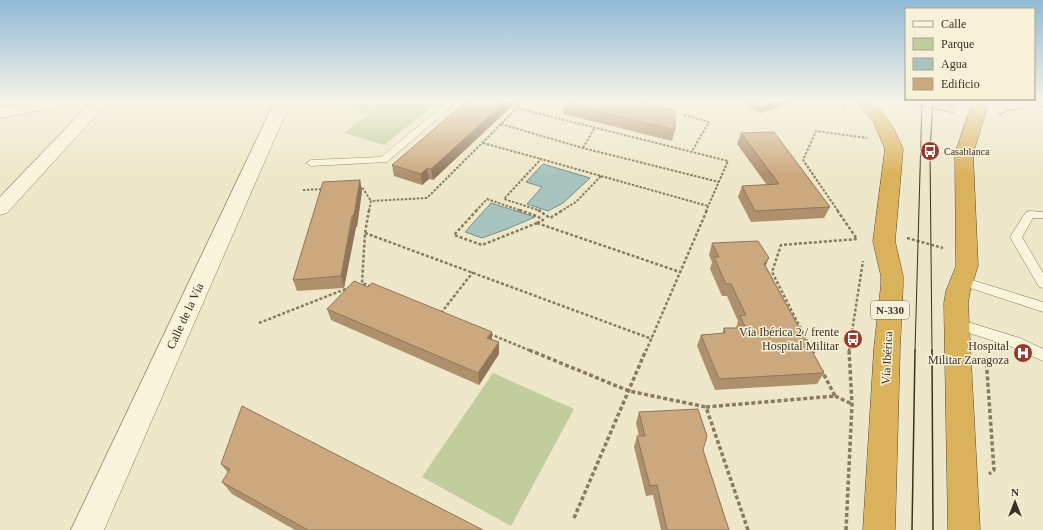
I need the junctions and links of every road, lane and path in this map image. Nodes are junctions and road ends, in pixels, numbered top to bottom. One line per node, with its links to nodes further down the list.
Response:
1 (78, 126): 24 (street)
2 (272, 126): 53 (street, Calle de la Vía)
3 (425, 126): 16 (lane)
4 (499, 126): 12 (path)
5 (507, 126): 13 (path)
6 (590, 126): 10 (path)
7 (707, 126): 14 (path)
8 (884, 126): 27 (highway, Vía Ibérica / N-330)
9 (973, 126): 30 (highway)
10 (595, 127): 13 (path); 14 (path)
11 (872, 139): 45 (path)
12 (482, 143): 15 (path); 22 (path)
13 (583, 148): 18 (path)
14 (692, 152): 18 (path)
15 (541, 159): 17 (path); 17 (path)
16 (311, 163)
17 (601, 176): 23 (path)
18 (719, 182): 23 (path)
19 (354, 188): 22 (path)
20 (325, 189): 21 (path)
21 (302, 190)
22 (371, 201): 28 (path)
23 (708, 206): 32 (path)
24 (0, 209)
25 (1043, 215): 35 (lane)
26 (537, 223): 26 (path); 32 (path)
27 (885, 232): 30 (path); 56 (highway, Vía Ibérica / N-330)
28 (365, 233): 31 (path); 34 (path)
29 (864, 253): 49 (path)
30 (966, 254): 33 (highway)
31 (473, 272): 38 (path); 42 (path)
32 (680, 272): 42 (path)
33 (962, 280): 37 (lane); 40 (highway)
34 (362, 283): 36 (path); 39 (path)
35 (1043, 284)
36 (376, 288)
37 (1043, 307)
38 (447, 317)
39 (259, 323)
40 (955, 323): 44 (lane); 57 (highway)
41 (484, 332): 47 (path)
42 (652, 339): 47 (path)
43 (986, 354): 51 (path)
44 (1043, 354)
45 (814, 355)
46 (821, 368): 48 (path)
47 (629, 391): 50 (path); 52 (path)
48 (835, 396): 49 (path); 50 (path)
49 (852, 404): 55 (path)
50 (706, 407): 54 (path)
51 (986, 476)
52 (574, 518)
53 (87, 530)
54 (748, 530)
55 (846, 530)
56 (879, 530)
57 (964, 530)

